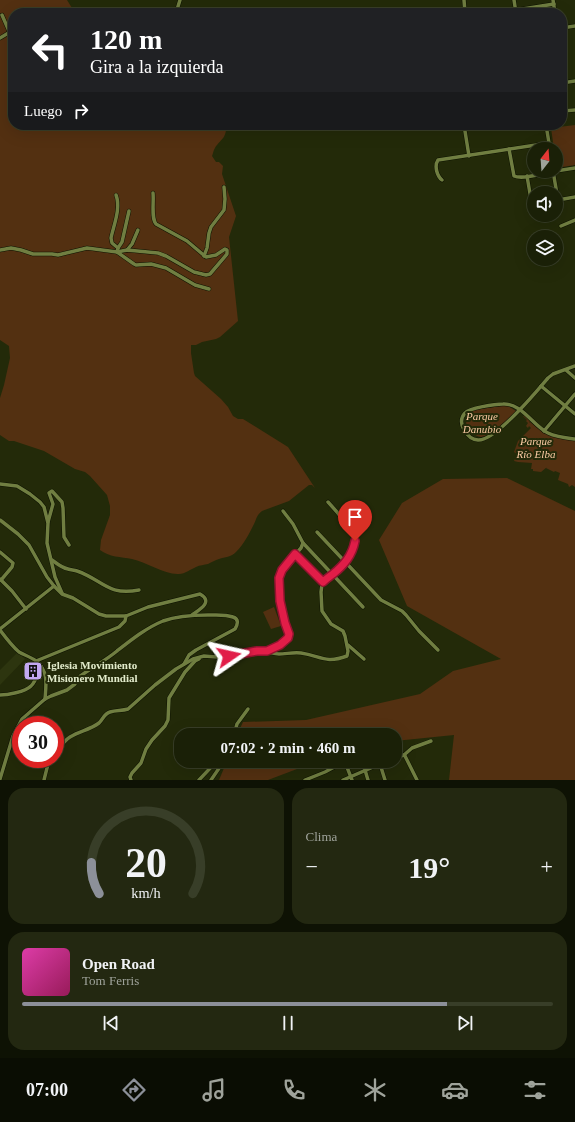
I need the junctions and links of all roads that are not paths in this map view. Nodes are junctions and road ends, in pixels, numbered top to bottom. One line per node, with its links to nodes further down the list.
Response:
1 (554, 2): 2 (street)
2 (531, 8)
3 (2, 15): 4 (street)
4 (8, 28)
5 (465, 130): 10 (street)
6 (547, 130): 7 (street)
7 (549, 142)
8 (527, 146): 9 (street)
9 (509, 149): 10 (street); 13 (street)
10 (469, 156): 15 (street)
11 (575, 168): 12 (street)
12 (563, 170)
13 (527, 176)
14 (555, 178): 19 (street)
15 (442, 180)
16 (224, 186): 27 (street)
17 (153, 193): 27 (street)
18 (116, 194): 25 (street)
19 (575, 197)
20 (129, 211): 25 (street)
21 (575, 220): 22 (street)
22 (561, 226)
23 (138, 230): 26 (street)
24 (0, 250): 25 (street)
25 (117, 250): 26 (street); 28 (street)
26 (127, 250): 27 (street)
27 (204, 256)
28 (210, 289)
29 (575, 366): 30 (street)
30 (566, 370): 31 (street); 32 (street)
31 (575, 378)
32 (541, 386): 34 (street); 35 (street)
33 (575, 394): 34 (street)
34 (565, 406): 36 (street); 37 (street)
35 (520, 410): 35 (street); 37 (street)
36 (575, 414)
37 (544, 431): 38 (street)
38 (575, 439)
39 (0, 484): 43 (street)
40 (328, 502): 50 (street)
41 (283, 511): 45 (street)
42 (0, 520): 54 (street)
43 (48, 523): 46 (street); 49 (street)
44 (317, 532): 50 (street)
45 (303, 542): 48 (street); 51 (street)
46 (69, 546)
47 (0, 552): 52 (street)
48 (295, 554): 53 (street); 64 (street)
49 (52, 560): 55 (street); 56 (street)
50 (345, 561): 51 (street); 63 (street)
51 (333, 574): 53 (street); 57 (street)
52 (1, 580): 58 (street)
53 (323, 582): 62 (street)
54 (54, 586): 56 (street); 58 (street)
55 (139, 590)
56 (64, 595): 60 (street)
57 (363, 607)
58 (26, 609): 61 (street)
59 (191, 615): 60 (street); 68 (street); 71 (street)
60 (126, 616): 67 (street)
61 (0, 630): 67 (street)
62 (348, 645): 64 (street); 66 (street)
63 (438, 650)
64 (267, 651): 65 (street)
65 (204, 656): 68 (street); 88 (street)
66 (364, 659)
67 (36, 661): 69 (street)
68 (183, 665): 75 (street)
69 (41, 666): 70 (street); 71 (street)
70 (0, 696)
71 (45, 699): 86 (street)
72 (248, 709): 73 (street)
73 (236, 728)
74 (431, 741): 76 (street)
75 (64, 744)
76 (404, 755): 95 (street)
77 (47, 768): 87 (street)
78 (210, 768): 89 (street)
79 (218, 768): 90 (street)
80 (332, 768): 91 (street)
81 (348, 768): 85 (street)
82 (370, 768): 84 (street)
83 (381, 768): 94 (street)
84 (365, 770): 85 (street); 93 (street)
85 (351, 778): 92 (street)
86 (0, 779)
87 (44, 780)
88 (131, 780)
89 (199, 780)
90 (211, 780)
91 (305, 780)
92 (343, 780)
93 (368, 780)
94 (385, 780)
95 (417, 780)

